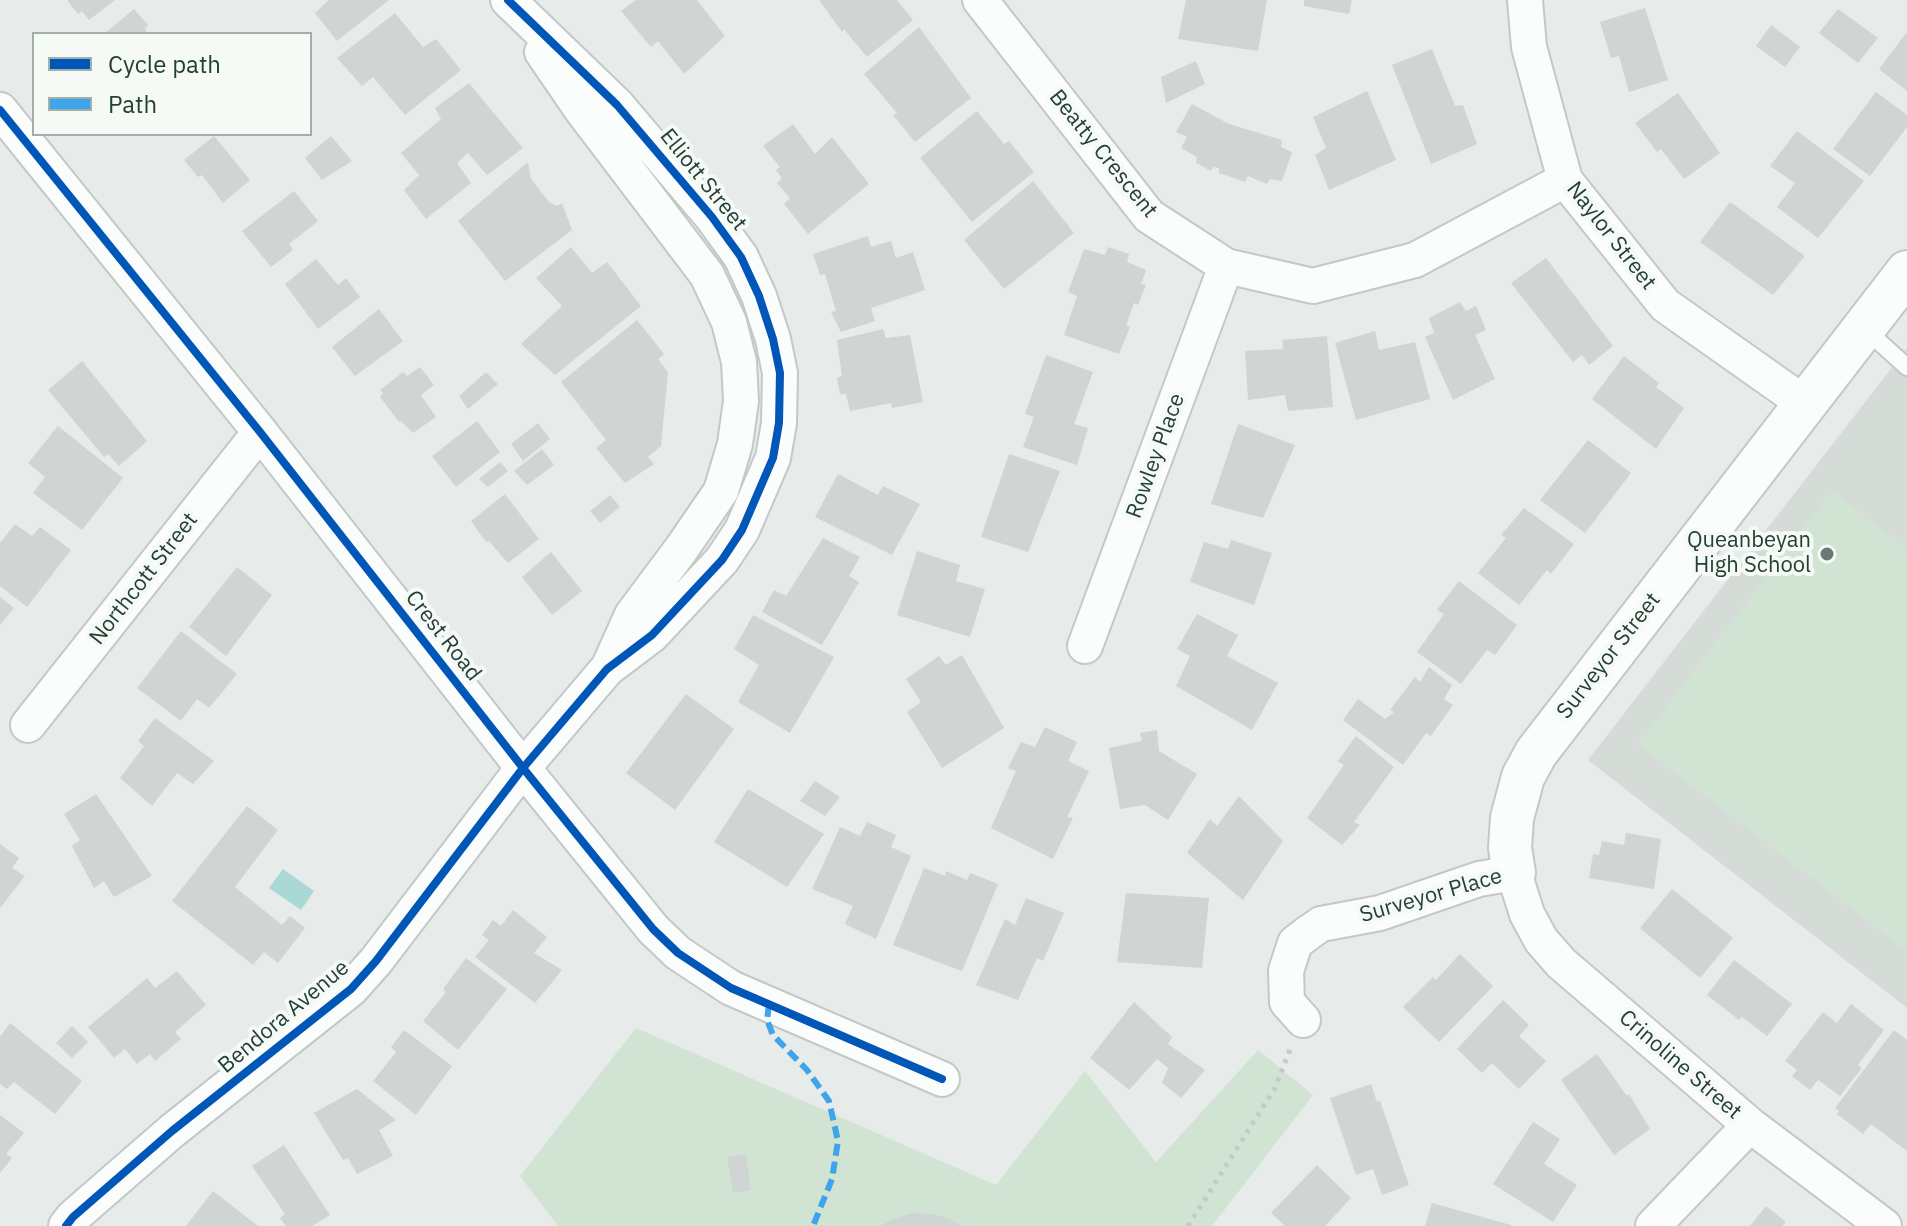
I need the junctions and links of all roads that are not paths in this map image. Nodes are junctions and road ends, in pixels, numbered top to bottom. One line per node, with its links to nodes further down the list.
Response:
1 (508, 0): 14 (street, Elliott Street)
2 (980, 0): 6 (street, Beatty Crescent)
3 (1525, 0): 5 (street, Naylor Street)
4 (0, 110): 11 (street, Crest Road)
5 (1565, 180): 6 (street, Beatty Crescent); 10 (street, Naylor Street)
6 (1226, 266): 12 (street, Rowley Place)
7 (1907, 272): 8 (street, Surveyor Street)
8 (1864, 327): 9 (lane); 10 (street, Surveyor Street)
9 (1907, 367)
10 (1804, 403): 15 (street, Surveyor Street)
11 (260, 432): 13 (street, Northcott Street); 14 (street, Crest Road)
12 (1085, 646)
13 (28, 725)
14 (523, 768): 17 (street, Crest Road); 19 (street, Bendora Avenue)
15 (1514, 873): 16 (street, Surveyor Place); 18 (street, Crinoline Street)
16 (1303, 1020)
17 (942, 1079)
18 (1750, 1125): 20 (street); 21 (street, Crinoline Street)
19 (66, 1226)
20 (1653, 1226)
21 (1884, 1226)

